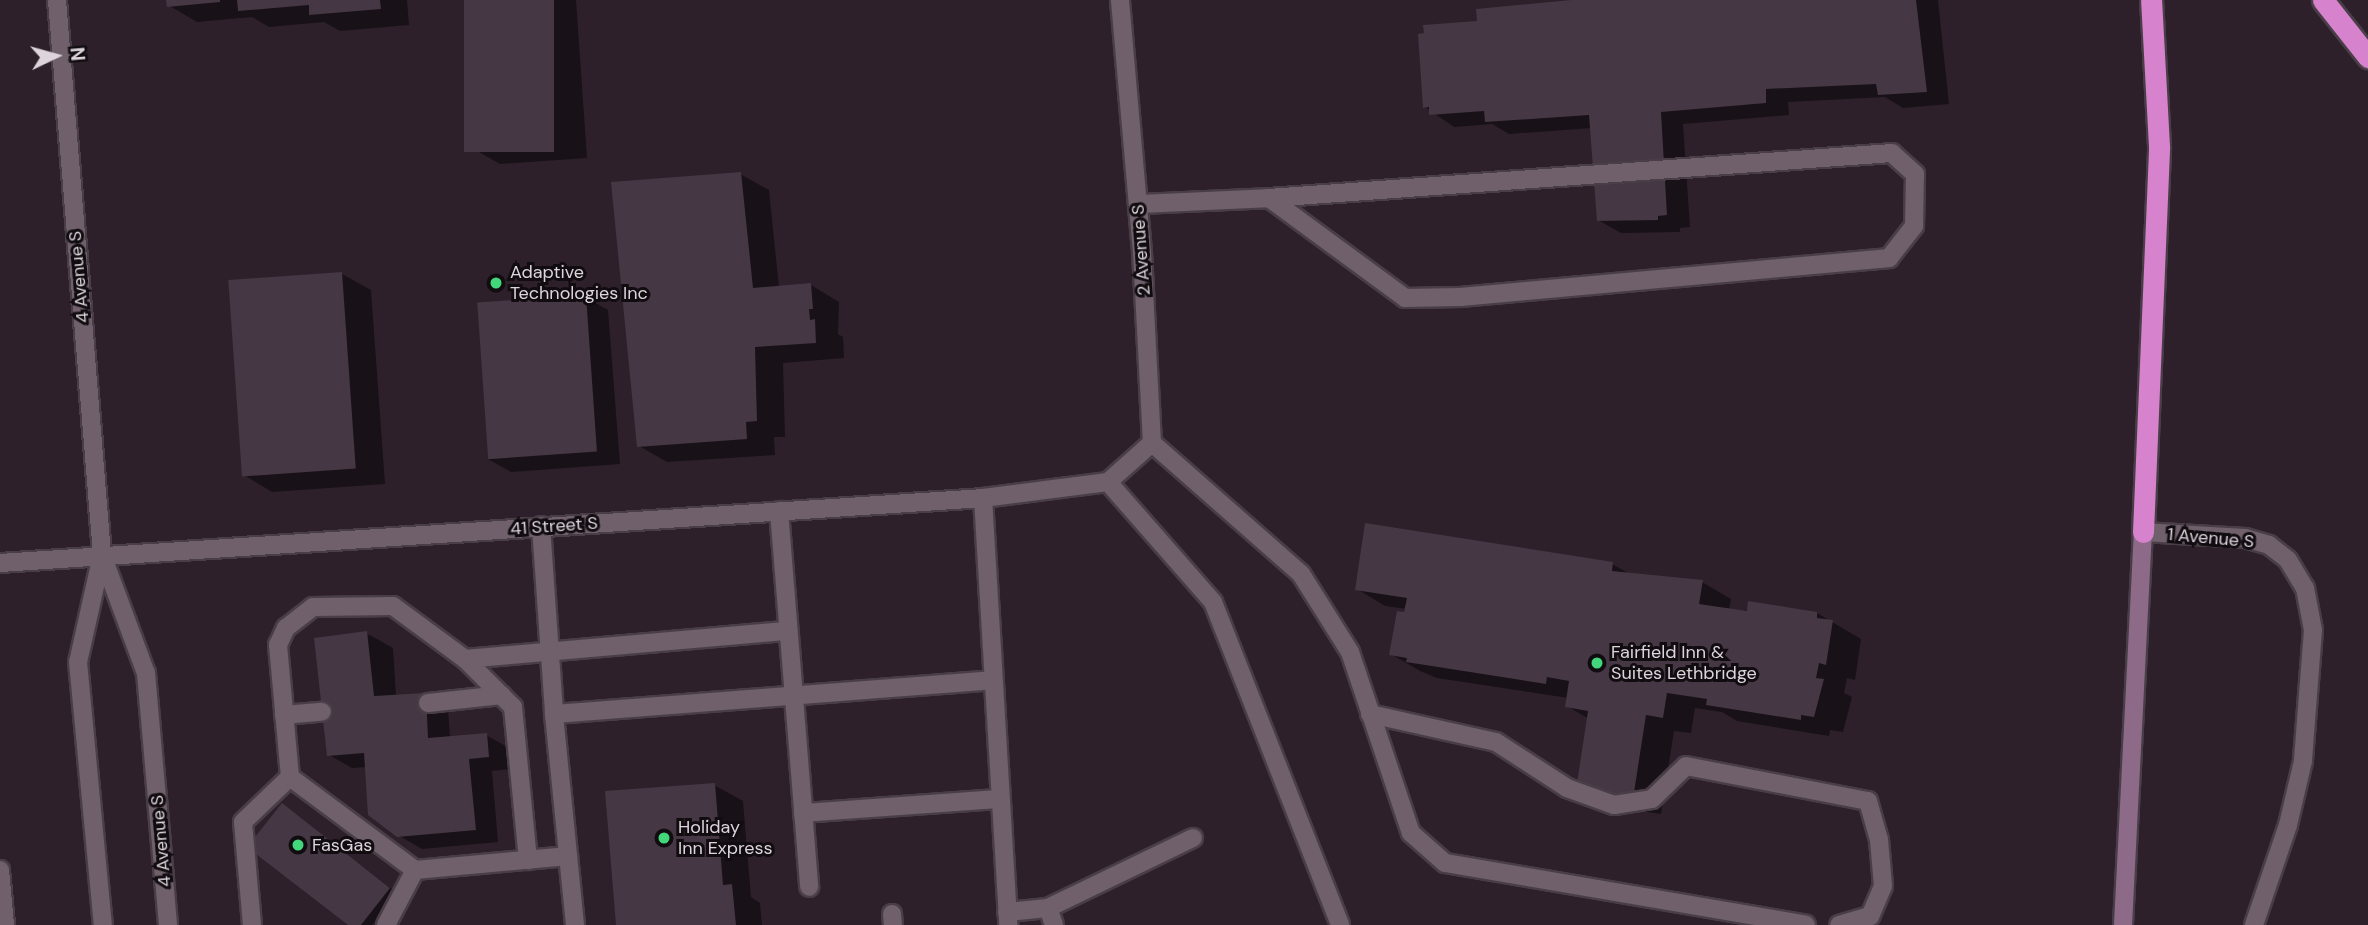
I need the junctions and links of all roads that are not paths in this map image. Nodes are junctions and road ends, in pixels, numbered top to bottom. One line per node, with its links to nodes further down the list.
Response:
1 (57, 0): 14 (street, 4 Avenue S)
2 (1120, 0): 7 (street, 2 Avenue S)
3 (2151, 0): 13 (highway)
4 (2323, 0): 5 (highway)
5 (2368, 57)
6 (1269, 198): 6 (street); 7 (street)
7 (1138, 204): 8 (street, 2 Avenue S)
8 (1152, 443): 9 (street); 24 (street)
9 (1108, 482): 10 (street, 41 Street S); 44 (street)
10 (983, 498): 11 (street, 41 Street S); 19 (street)
11 (779, 511): 12 (street, 41 Street S); 16 (street)
12 (541, 526): 14 (street, 41 Street S); 17 (street)
13 (2143, 532): 47 (main road, 1 Avenue S); 48 (street, 1 Avenue S)
14 (102, 555): 15 (street, 41 Street S); 39 (street, 4 Avenue S); 40 (street, 4 Avenue S)
15 (0, 563)
16 (788, 631): 17 (street); 21 (street)
17 (550, 652): 18 (street); 25 (street)
18 (465, 659): 20 (street); 26 (street)
19 (993, 680): 21 (street); 28 (street)
20 (502, 695): 22 (street); 32 (street)
21 (793, 695): 25 (street); 29 (street)
22 (428, 703)
23 (322, 712): 26 (street)
24 (1370, 713): 45 (street); 46 (street)
25 (554, 714): 31 (street)
26 (284, 715): 27 (street)
27 (290, 777): 34 (street); 41 (street)
28 (1000, 799): 29 (street); 37 (street)
29 (803, 813): 35 (street)
30 (1193, 838): 36 (street)
31 (568, 856): 32 (street); 43 (street)
32 (528, 860): 34 (street)
33 (0, 870): 38 (street)
34 (415, 870): 42 (street)
35 (809, 887)
36 (1051, 917): 37 (street)
37 (1007, 919)
38 (5, 925)
39 (103, 925)
40 (169, 925)
41 (252, 925)
42 (386, 925)
43 (575, 925)
44 (1340, 925)
45 (1806, 925)
46 (1839, 925)
47 (2123, 925)
48 (2254, 925)

